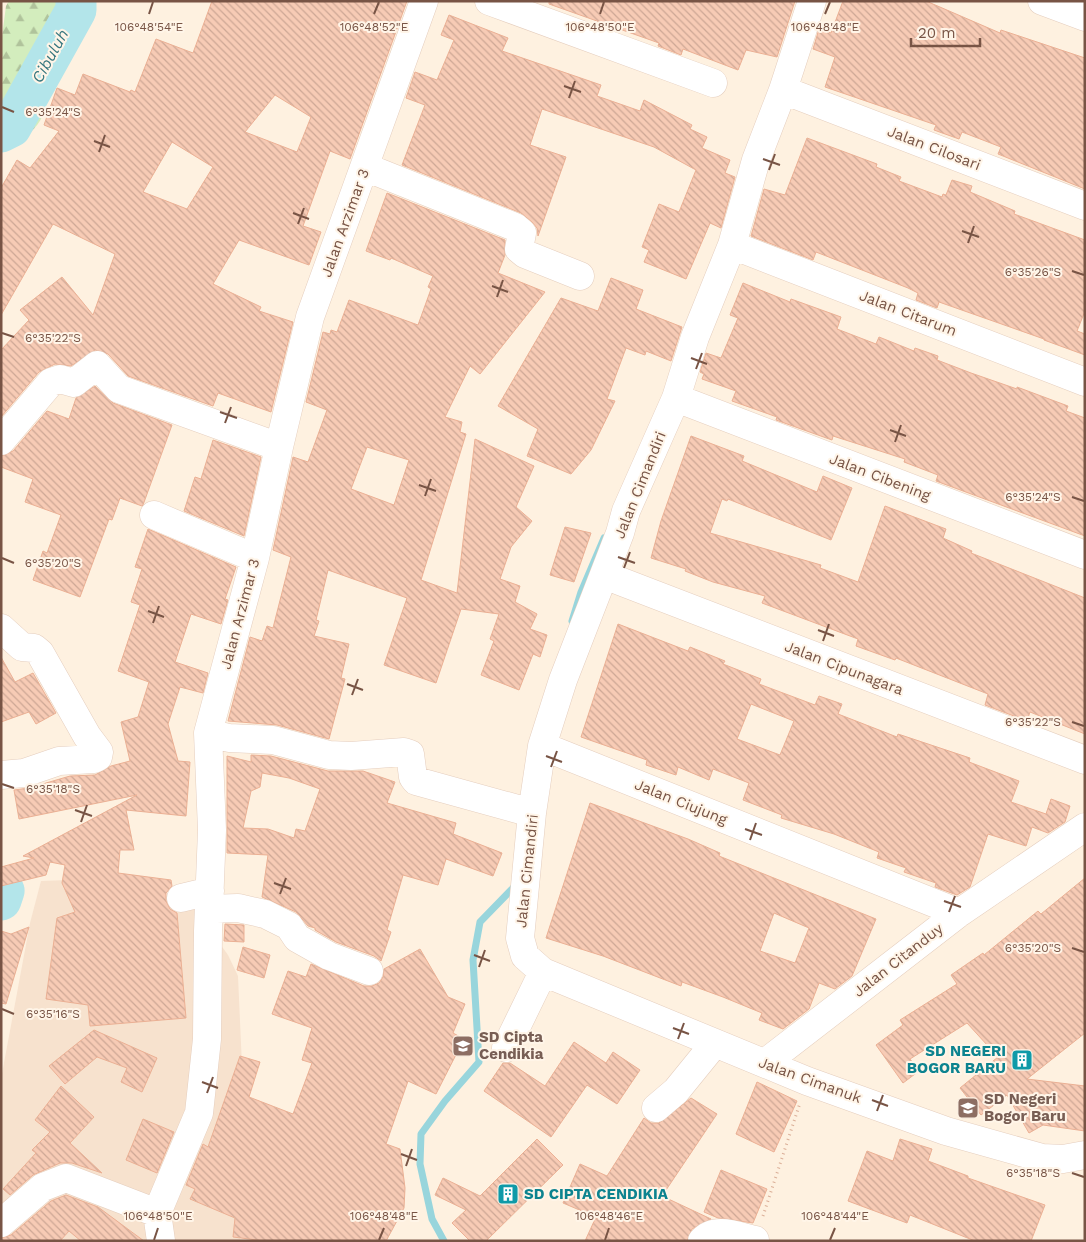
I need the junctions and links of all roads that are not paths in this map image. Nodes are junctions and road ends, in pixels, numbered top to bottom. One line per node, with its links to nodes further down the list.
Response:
1 (424, 1): 8 (street, Jalan Arzimar 3)
2 (488, 1): 6 (street)
3 (812, 1): 7 (street, Jalan Cimandiri)
4 (1042, 1): 5 (street)
5 (1085, 17)
6 (713, 84)
7 (783, 90): 9 (street, Jalan Cilosari); 10 (street, Jalan Cimandiri)
8 (365, 167): 11 (street); 15 (street, Jalan Arzimar 3)
9 (1085, 206)
10 (732, 245): 12 (street, Jalan Citarum); 13 (street, Jalan Cimandiri)
11 (580, 276)
12 (1085, 382)
13 (676, 398): 17 (street, Jalan Cibening); 19 (street, Jalan Cimandiri)
14 (1, 441): 15 (street)
15 (279, 447): 18 (street, Jalan Arzimar 3)
16 (154, 515): 18 (street)
17 (1085, 556)
18 (255, 558): 21 (street, Jalan Arzimar 3)
19 (604, 575): 22 (street, Jalan Cimandiri); 23 (street, Jalan Cipunagara)
20 (1, 628): 24 (street)
21 (208, 733): 25 (street); 28 (street, Jalan Arzimar 3)
22 (542, 746): 25 (street, Jalan Cimandiri); 29 (street, Jalan Ciujung)
23 (1085, 760)
24 (1, 775)
25 (528, 812): 31 (street, Jalan Cimandiri)
26 (1085, 828): 29 (street, Jalan Citanduy)
27 (181, 898): 28 (street)
28 (209, 900): 30 (street); 37 (street, Jalan Arzimar 3)
29 (959, 912): 34 (street, Jalan Citanduy)
30 (369, 971)
31 (543, 972): 32 (street, Jalan Cimanuk); 33 (street)
32 (715, 1043): 34 (street, Jalan Cimanuk); 35 (street)
33 (506, 1048)
34 (765, 1064): 36 (street, Jalan Cimanuk)
35 (656, 1108)
36 (1085, 1154)
37 (157, 1213): 38 (street); 40 (street)
38 (1, 1223)
39 (755, 1240): 41 (street)
40 (161, 1241)
41 (702, 1241)

